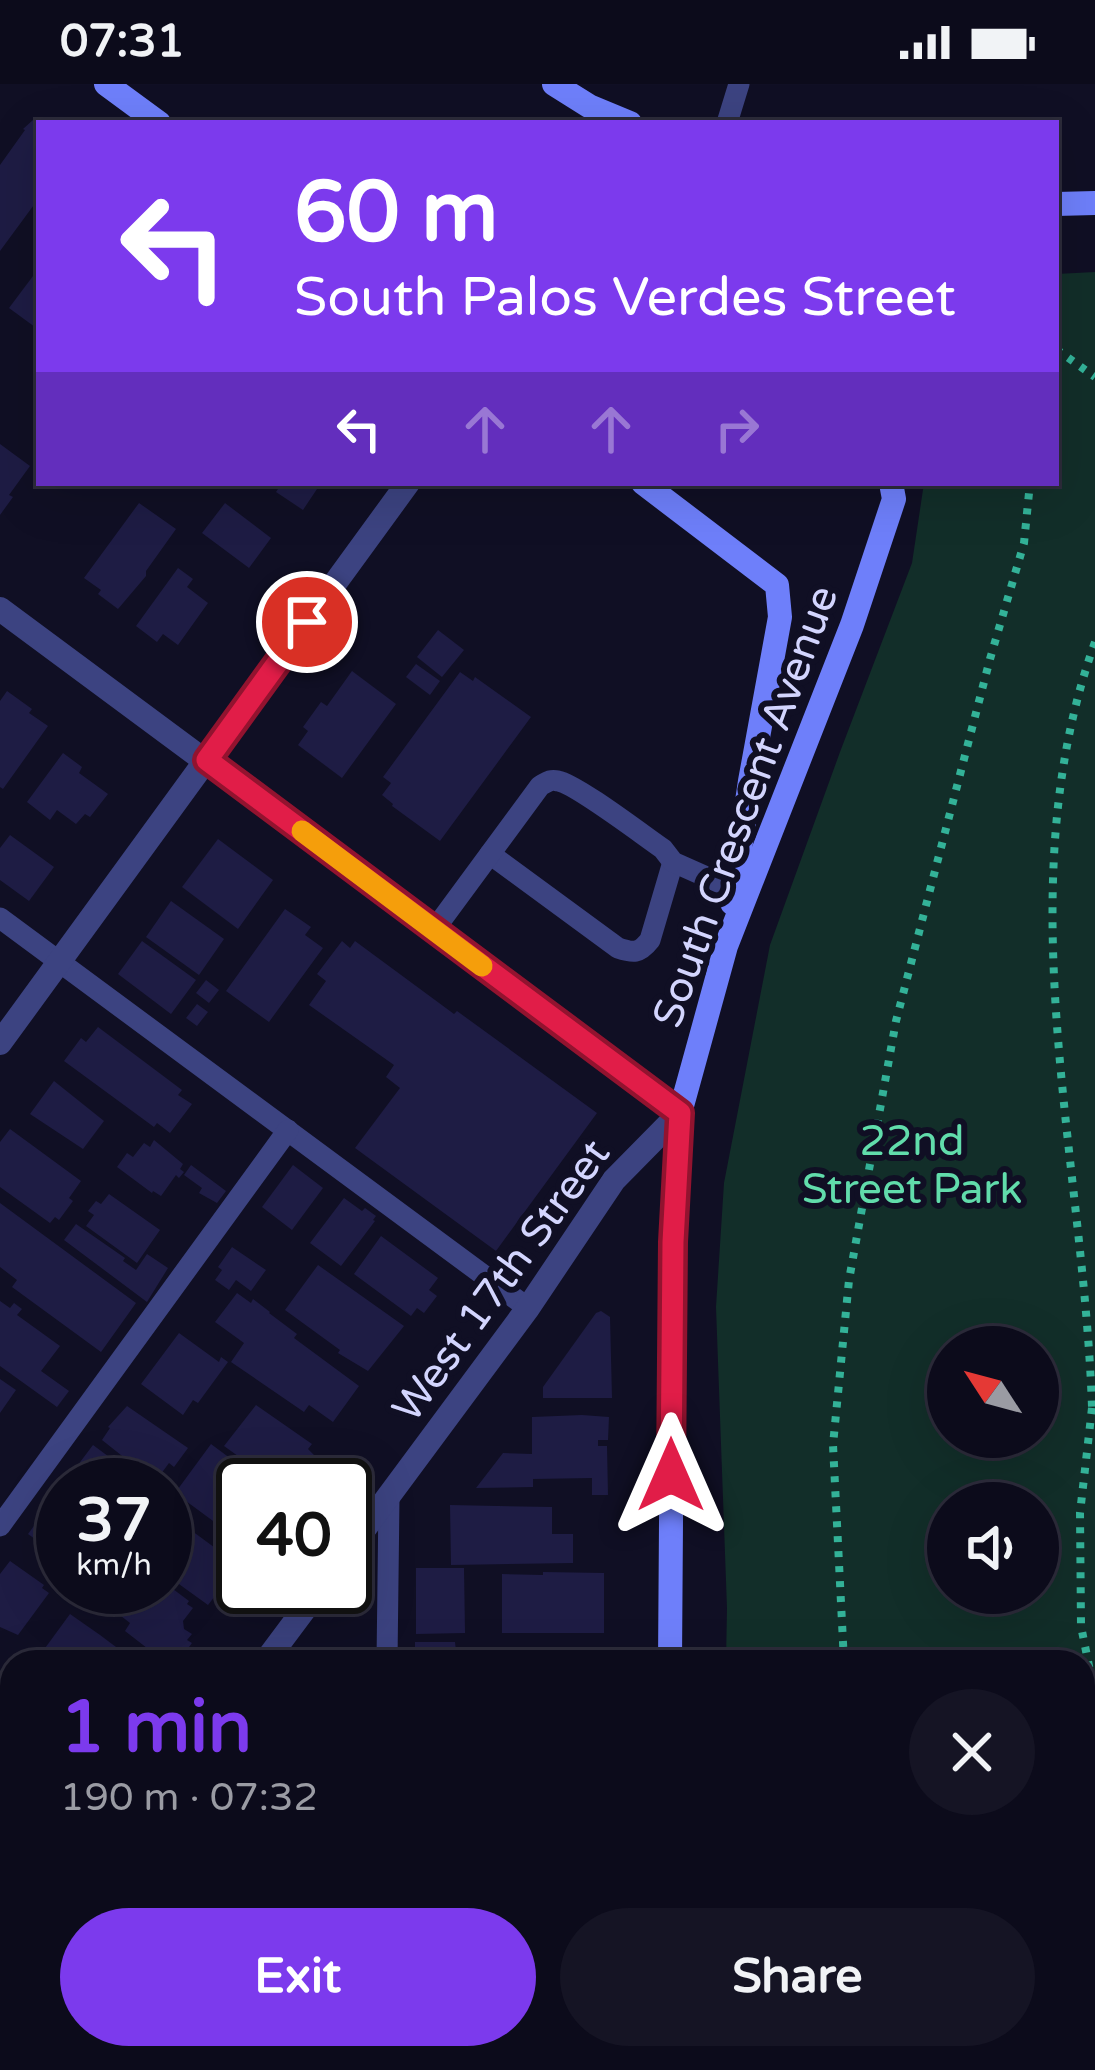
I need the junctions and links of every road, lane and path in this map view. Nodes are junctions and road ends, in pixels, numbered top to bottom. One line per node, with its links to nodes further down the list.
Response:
1 (106, 84): 4 (street)
2 (554, 84): 5 (street)
3 (739, 84): 6 (lane)
4 (156, 120)
5 (623, 120)
6 (728, 120)
7 (1095, 203): 8 (street)
8 (1059, 204)
9 (1059, 351): 10 (path)
10 (1095, 377)
11 (405, 486): 17 (street)
12 (648, 486): 20 (street)
13 (892, 486): 20 (street, South Crescent Avenue)
14 (1030, 486): 36 (path)
15 (0, 609): 17 (street)
16 (1095, 642): 28 (path)
17 (207, 760): 22 (street); 23 (street)
18 (490, 854): 19 (lane); 19 (lane); 22 (lane)
19 (674, 862): 20 (lane)
20 (740, 893): 25 (street, South Crescent Avenue)
21 (0, 918): 23 (lane)
22 (434, 930): 25 (street)
23 (59, 962): 24 (street); 26 (lane)
24 (0, 1043)
25 (680, 1113): 27 (street, West 17th Street); 35 (street, South Crescent Avenue)
26 (288, 1130): 27 (lane); 31 (lane)
27 (527, 1308): 29 (street, West 17th Street)
28 (1094, 1409): 37 (path)
29 (389, 1497): 30 (street, West 17th Street); 34 (lane)
30 (372, 1520)
31 (0, 1526)
32 (301, 1614): 33 (street)
33 (274, 1650)
34 (387, 1650)
35 (670, 1650)
36 (843, 1650)
37 (1086, 1650)

